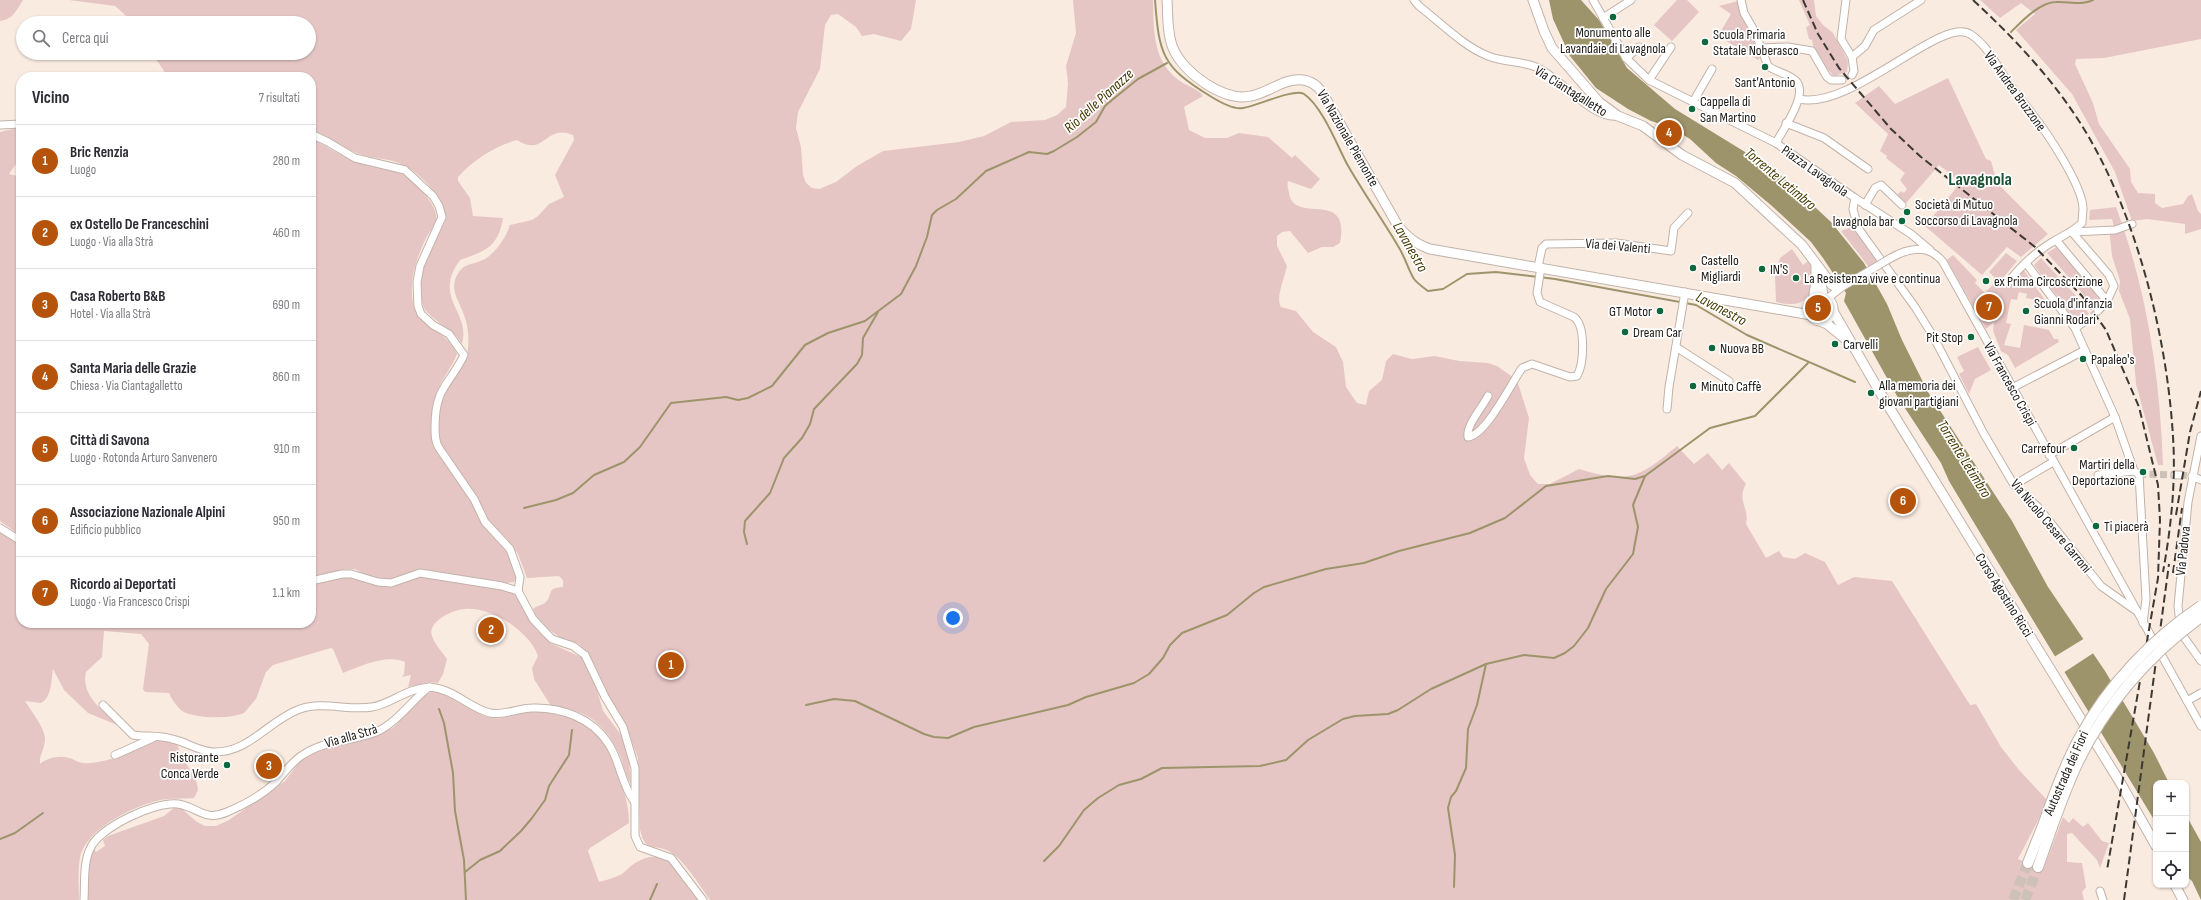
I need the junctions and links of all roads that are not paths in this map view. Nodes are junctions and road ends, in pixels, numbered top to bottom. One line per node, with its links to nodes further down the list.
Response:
1 (1167, 0): 38 (main road, Via Nazionale Piemonte)
2 (1414, 0): 21 (street, Via Ciantagalletto)
3 (1533, 0): 21 (main road)
4 (1593, 0): 9 (street, Piazza Lavagnola)
5 (1632, 0): 9 (street)
6 (1741, 0): 12 (street)
7 (1846, 0): 13 (street)
8 (1921, 0): 13 (street)
9 (1603, 18): 14 (street, Piazza Lavagnola)
10 (1639, 47): 14 (street)
11 (1671, 47): 17 (street)
12 (1760, 48): 18 (street); 19 (street)
13 (1852, 57): 16 (street)
14 (1626, 58): 17 (street, Piazza Lavagnola)
15 (1712, 69): 20 (street)
16 (1852, 75)
17 (1649, 80): 20 (street, Piazza Lavagnola)
18 (1842, 80)
19 (1799, 99): 22 (street); 33 (street, Via Andrea Bruzzone)
20 (1693, 102): 26 (street, Piazza Lavagnola)
21 (1618, 116): 37 (main road, Via Ciantagalletto)
22 (1786, 123): 26 (street); 27 (street)
23 (16, 124): 24 (street)
24 (0, 125)
25 (316, 137): 70 (street)
26 (1776, 143): 28 (street, Piazza Lavagnola)
27 (1868, 169)
28 (1855, 198): 29 (street, Piazza Lavagnola); 66 (street, Via Nicolò Cesare Garroni)
29 (1865, 205): 30 (street); 35 (street, Via Francesco Crispi)
30 (1902, 205)
31 (1688, 213): 38 (street, Via dei Valenti)
32 (2132, 224): 33 (street)
33 (2072, 232): 34 (street, Via Andrea Bruzzone); 43 (street)
34 (2056, 240): 36 (street, Via Andrea Bruzzone); 43 (street)
35 (1930, 250): 40 (street, bridge); 55 (street, Via Francesco Crispi)
36 (2026, 263): 39 (street, Via Andrea Bruzzone); 50 (street)
37 (1816, 265): 40 (main road, Via Ciantagalletto); 42 (main road, Via Ciantagalletto); 44 (main road)
38 (1539, 267): 41 (main road, Via Nazionale Piemonte); 56 (street)
39 (2008, 283)
40 (1840, 288): 42 (street)
41 (1685, 294): 45 (main road, Via Nazionale Piemonte); 52 (street)
42 (1825, 298): 44 (main road); 46 (main road)
43 (2108, 301): 47 (street)
44 (1811, 302): 45 (main road, Via Nazionale Piemonte); 48 (main road)
45 (1781, 309): 48 (main road, Via Nazionale Piemonte)
46 (1833, 311): 48 (main road); 51 (main road, Corso Agostino Ricci)
47 (2098, 311)
48 (1814, 317): 51 (main road, Corso Agostino Ricci)
49 (2084, 322): 50 (street)
50 (2075, 328): 53 (street)
51 (1852, 344): 85 (main road, Corso Agostino Ricci)
52 (1676, 347): 54 (street); 57 (street)
53 (2085, 350): 55 (street); 58 (street)
54 (1729, 382)
55 (2012, 388): 60 (street, Via Francesco Crispi)
56 (1488, 396)
57 (1668, 409)
58 (2115, 417): 60 (street); 62 (street)
59 (2201, 436): 64 (street, Via Padova)
60 (2049, 455): 61 (street, Via Francesco Crispi)
61 (2053, 462): 66 (street); 72 (street, Via Francesco Crispi)
62 (2137, 472): 63 (street); 74 (street)
63 (2098, 475)
64 (2192, 476): 65 (street); 75 (street, Via Padova)
65 (2201, 480)
66 (2014, 485): 72 (street, Via Nicolò Cesare Garroni)
67 (0, 528): 68 (street)
68 (16, 537)
69 (316, 580): 70 (street)
70 (518, 591): 83 (street)
71 (2201, 606): 84 (highway, Autostrada dei Fiori, bridge)
72 (2137, 611): 74 (street, Via Francesco Crispi)
73 (2201, 618): 84 (highway, Autostrada dei Fiori, bridge)
74 (2143, 623): 78 (street, Via Francesco Crispi)
75 (2201, 660)
76 (429, 687): 81 (street); 83 (street); 90 (street, Via alla Strà)
77 (2201, 692): 78 (street)
78 (2187, 701): 80 (street, Via Francesco Crispi)
79 (103, 705): 81 (street)
80 (2201, 726)
81 (155, 737): 82 (street)
82 (115, 755)
83 (634, 800): 91 (street)
84 (2048, 825): 86 (highway, Autostrada dei Fiori); 87 (highway, Autostrada dei Fiori)
85 (2153, 841)
86 (2028, 863)
87 (2038, 867)
88 (2177, 888): 93 (main road)
89 (2100, 891): 92 (street)
90 (84, 900)
91 (703, 900)
92 (2103, 900)
93 (2183, 900)

